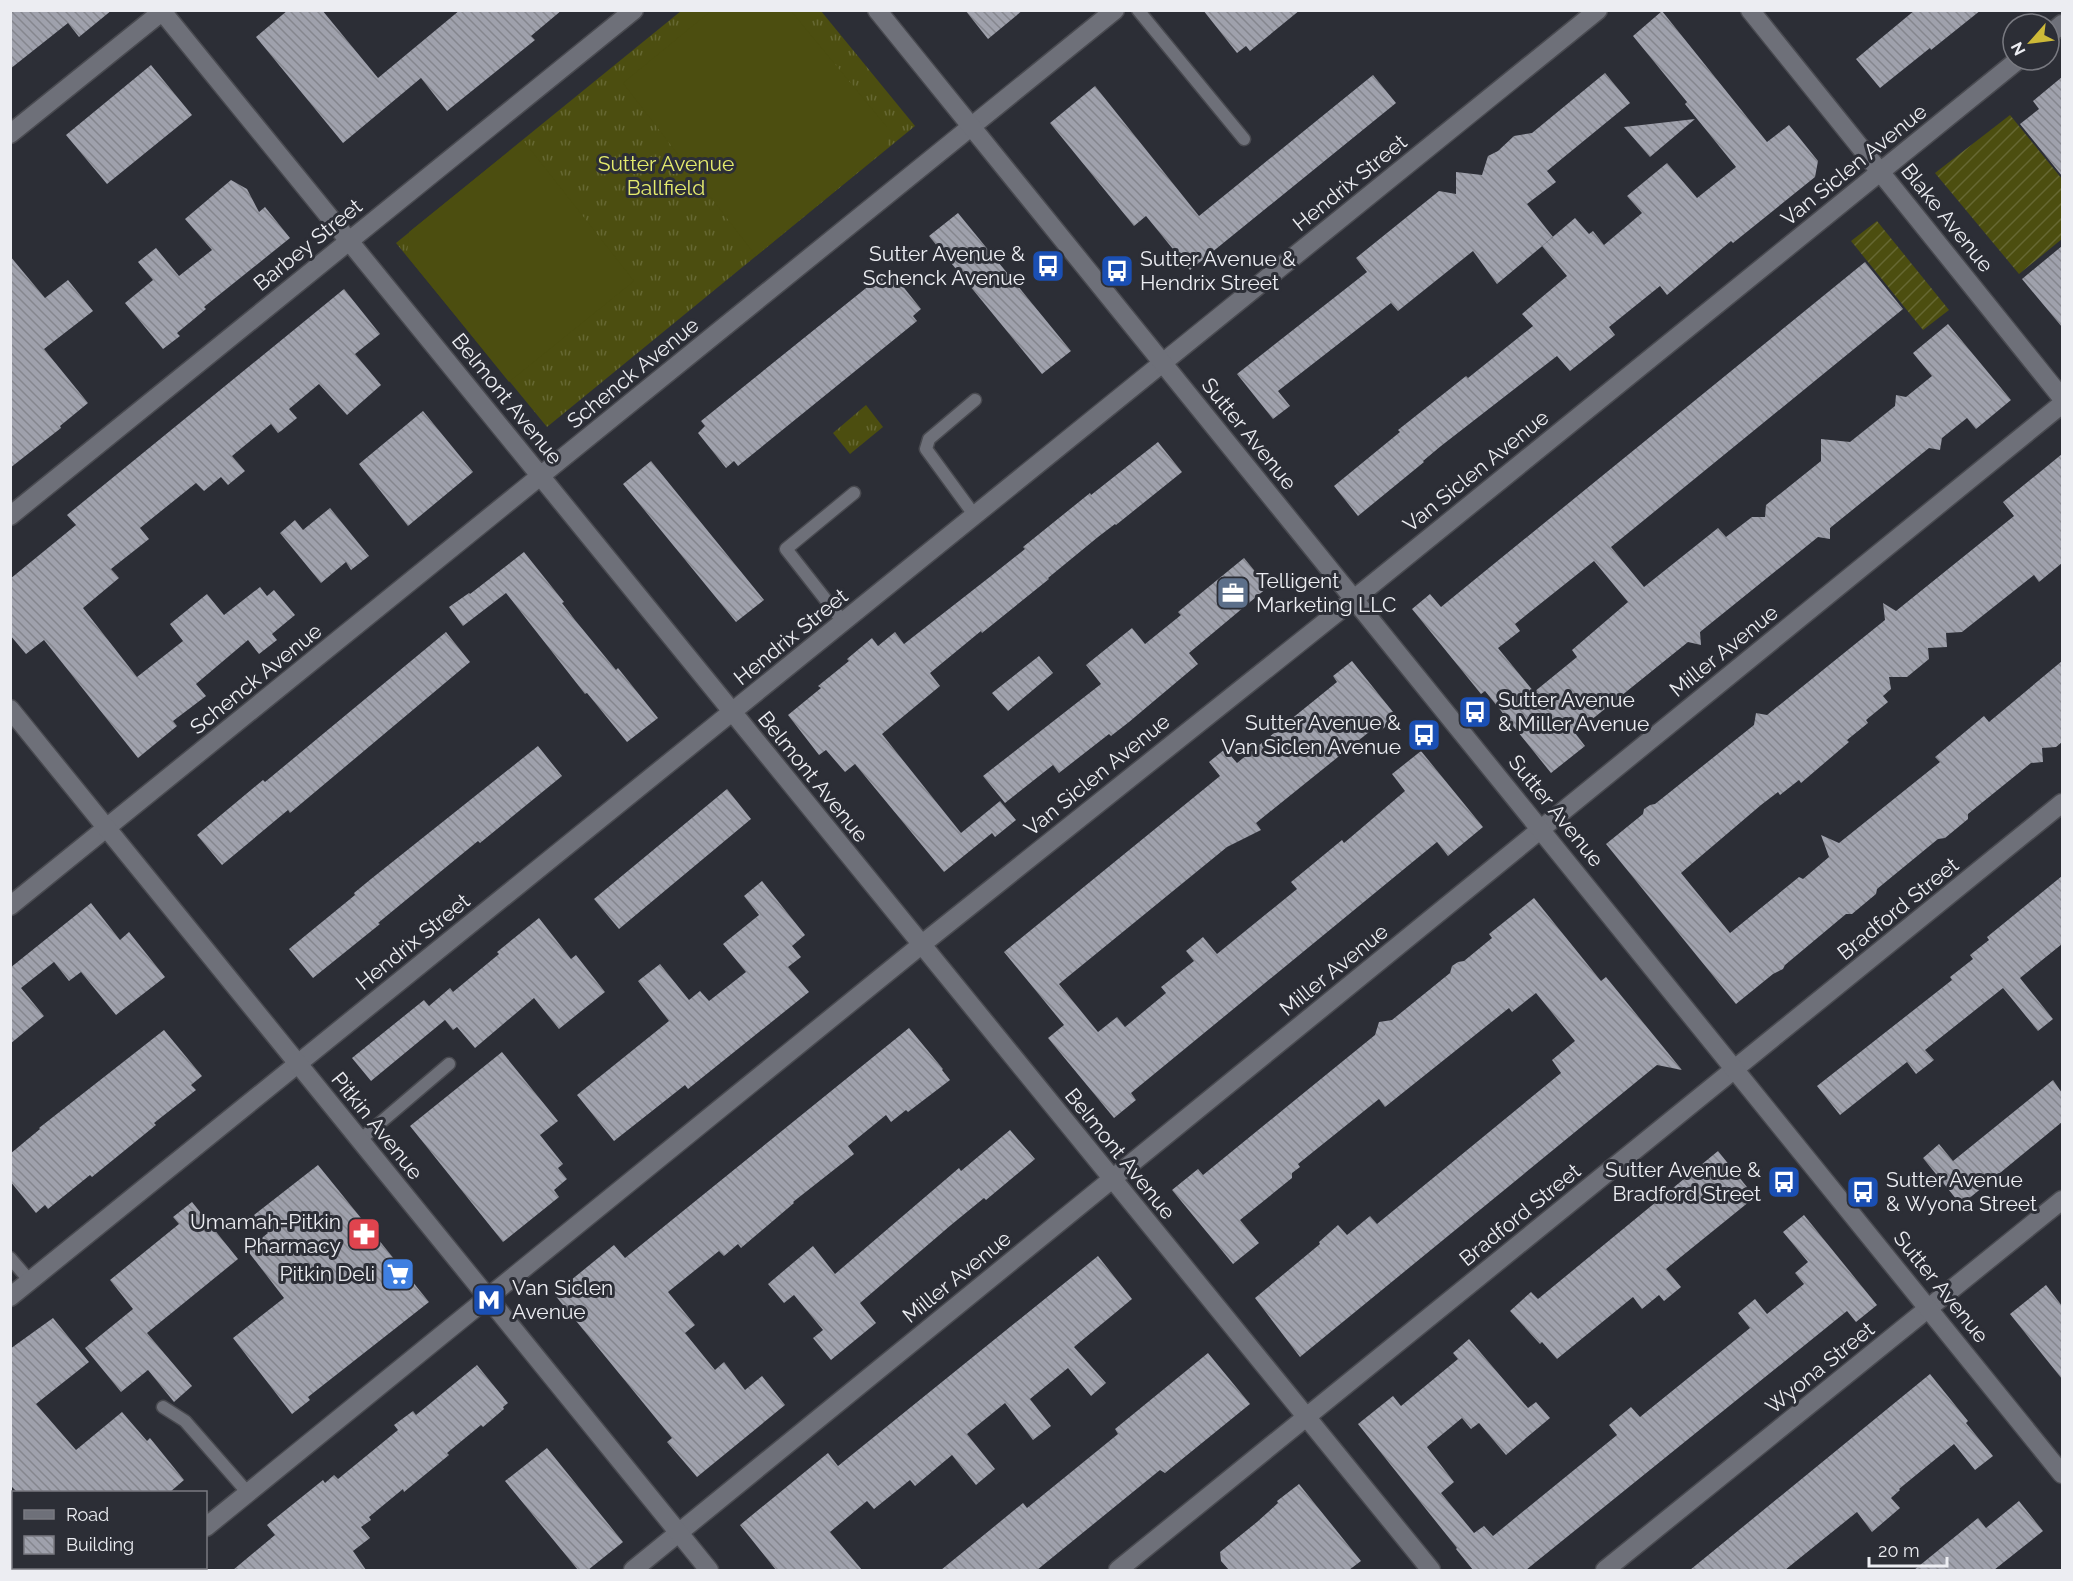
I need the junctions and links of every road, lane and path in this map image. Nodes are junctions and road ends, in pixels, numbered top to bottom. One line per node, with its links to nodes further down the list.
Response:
1 (634, 10): 13 (street, Barbey Street)
2 (877, 10): 9 (street, Sutter Avenue)
3 (1115, 10): 9 (street, Schenck Avenue)
4 (1138, 10): 11 (lane)
5 (1598, 10): 14 (street, Hendrix Street)
6 (1750, 10): 12 (street, Blake Avenue)
7 (163, 11): 10 (street); 13 (street, Belmont Avenue)
8 (2003, 72): 12 (street, Van Siclen Avenue)
9 (971, 127): 14 (street, Sutter Avenue); 18 (street, Schenck Avenue)
10 (10, 134)
11 (1244, 140)
12 (1881, 172): 15 (street, Blake Avenue); 22 (street, Van Siclen Avenue)
13 (349, 241): 18 (street, Belmont Avenue); 20 (street, Barbey Street)
14 (1162, 363): 21 (street, Hendrix Street); 22 (street, Sutter Avenue)
15 (2062, 398)
16 (975, 400): 21 (lane)
17 (2062, 404): 28 (street, Miller Avenue)
18 (541, 477): 25 (street, Belmont Avenue); 27 (street, Schenck Avenue)
19 (854, 493): 23 (lane)
20 (10, 516)
21 (975, 516): 23 (street, Hendrix Street)
22 (1354, 599): 28 (street, Sutter Avenue); 30 (street, Van Siclen Avenue)
23 (843, 623): 25 (street, Hendrix Street)
24 (10, 709): 27 (street, Pitkin Avenue)
25 (733, 714): 30 (street, Belmont Avenue); 31 (street, Hendrix Street)
26 (2062, 803): 33 (street, Bradford Street)
27 (107, 828): 29 (street, Schenck Avenue); 31 (street, Pitkin Avenue)
28 (1542, 829): 33 (street, Sutter Avenue); 35 (street, Miller Avenue)
29 (10, 906)
30 (921, 945): 35 (street, Belmont Avenue); 40 (street, Van Siclen Avenue)
31 (298, 1064): 34 (street, Pitkin Avenue); 38 (street, Hendrix Street)
32 (449, 1064): 34 (lane)
33 (1736, 1070): 41 (street, Sutter Avenue); 43 (street, Bradford Street)
34 (360, 1140): 40 (street, Pitkin Avenue)
35 (1113, 1180): 43 (street, Belmont Avenue); 47 (street, Miller Avenue)
36 (2062, 1200): 41 (street, Wyona Street)
37 (10, 1258): 38 (lane)
38 (30, 1281): 39 (street, Hendrix Street)
39 (10, 1297)
40 (488, 1299): 45 (street, Van Siclen Avenue); 47 (street, Pitkin Avenue)
41 (1929, 1309): 44 (street, Sutter Avenue); 52 (street, Wyona Street)
42 (163, 1407): 45 (lane)
43 (1306, 1418): 50 (street, Bradford Street); 51 (street, Belmont Avenue)
44 (2062, 1474)
45 (248, 1492): 46 (street, Van Siclen Avenue)
46 (207, 1526)
47 (679, 1533): 48 (street, Miller Avenue); 49 (street, Pitkin Avenue)
48 (633, 1570)
49 (709, 1570)
50 (1118, 1570)
51 (1431, 1570)
52 (1605, 1570)

